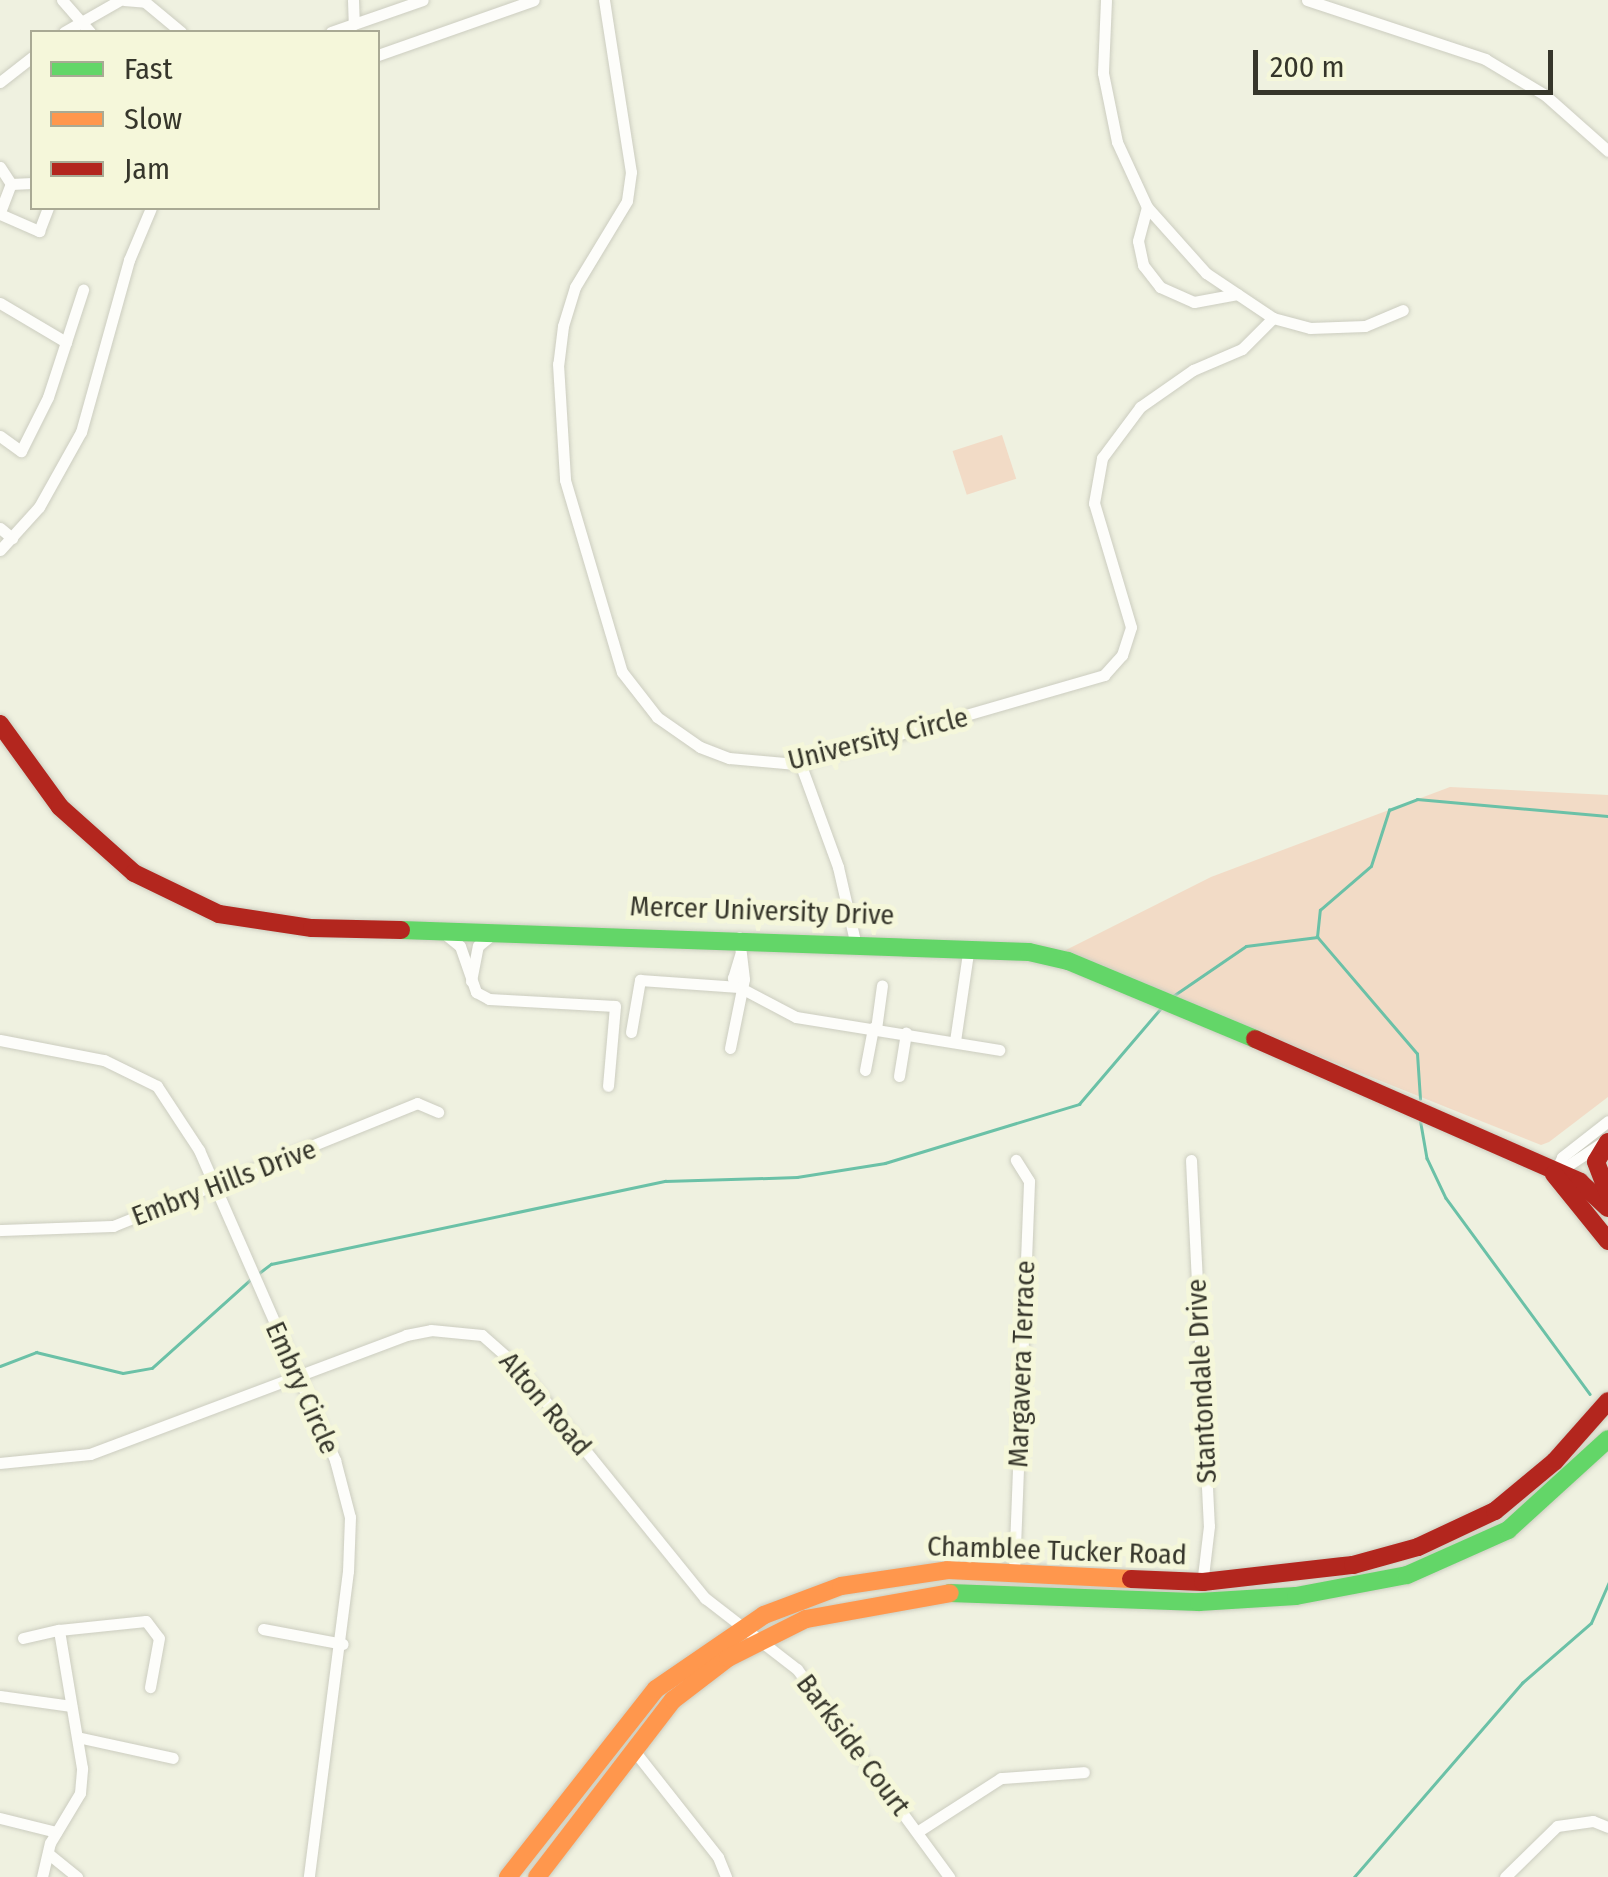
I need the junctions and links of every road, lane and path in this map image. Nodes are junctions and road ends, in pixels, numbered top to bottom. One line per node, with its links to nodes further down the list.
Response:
1 (62, 0): 9 (street)
2 (122, 0): 9 (street); 13 (street)
3 (353, 0): 10 (street)
4 (423, 0): 10 (street)
5 (534, 0): 15 (street)
6 (604, 0): 37 (street, University Circle)
7 (1106, 0): 22 (street)
8 (1307, 0): 18 (street)
9 (80, 20): 11 (street); 12 (street)
10 (354, 24): 14 (street)
11 (67, 30)
12 (88, 30)
13 (179, 30)
14 (337, 30)
15 (380, 54)
16 (30, 59): 17 (street)
17 (0, 82)
18 (1608, 152)
19 (0, 167): 20 (street)
20 (12, 184): 21 (street); 25 (street)
21 (30, 184)
22 (1147, 207): 27 (street); 27 (street)
23 (47, 210): 25 (street)
24 (150, 210): 34 (street)
25 (0, 213)
26 (83, 290): 31 (street)
27 (1238, 294): 30 (street)
28 (0, 303): 31 (street)
29 (1403, 310): 30 (street)
30 (1273, 318): 37 (street, University Circle)
31 (66, 342): 32 (street)
32 (0, 436)
33 (0, 528): 34 (street)
34 (12, 538): 35 (street)
35 (0, 550)
36 (0, 724): 38 (main road, Mercer University Drive)
37 (800, 763): 40 (street)
38 (432, 928): 39 (main road, Mercer University Drive); 43 (street)
39 (500, 930): 41 (main road, Mercer University Drive); 44 (street)
40 (855, 941): 41 (main road, Mercer University Drive); 42 (main road, Mercer University Drive)
41 (739, 946): 47 (street)
42 (969, 946): 52 (street); 63 (main road, Mercer University Drive)
43 (462, 953): 44 (street); 45 (street)
44 (477, 954): 45 (street)
45 (471, 982): 57 (street)
46 (882, 985): 48 (street)
47 (739, 987): 48 (street); 49 (street); 53 (street)
48 (874, 1028): 50 (street); 55 (street)
49 (630, 1032)
50 (906, 1033): 52 (street); 56 (street)
51 (0, 1040): 64 (street, Embry Circle)
52 (955, 1041): 54 (street)
53 (730, 1048)
54 (999, 1050)
55 (865, 1070)
56 (899, 1076)
57 (608, 1086)
58 (438, 1112): 64 (street, Embry Hills Drive)
59 (1608, 1121): 63 (street)
60 (1608, 1140): 63 (street); 65 (main road)
61 (1016, 1160): 73 (street, Margavera Terrace)
62 (1191, 1160): 74 (street, Stantondale Drive)
63 (1554, 1174): 66 (main road, Mercer University Drive); 68 (main road, Mercer University Drive)
64 (216, 1189): 67 (street, Embry Hills Drive); 69 (street, Embry Circle)
65 (1608, 1193)
66 (1608, 1208)
67 (0, 1230)
68 (1608, 1241)
69 (297, 1376): 72 (street, Alton Road); 76 (street, Alton Road); 81 (street, Embry Circle)
70 (1608, 1401): 74 (main road, Chamblee Tucker Road)
71 (1608, 1438): 75 (main road, Chamblee Tucker Road)
72 (0, 1462)
73 (1014, 1572): 74 (main road, Chamblee Tucker Road); 76 (main road, Chamblee Tucker Road)
74 (1203, 1582): 75 (street, Stantondale Drive)
75 (1198, 1602): 80 (main road, Chamblee Tucker Road)
76 (742, 1627): 80 (street, Barkside Court); 97 (main road, Chamblee Tucker Road)
77 (264, 1629): 81 (street)
78 (59, 1630): 79 (street); 82 (street); 84 (street)
79 (23, 1638)
80 (763, 1638): 86 (main road, Chamblee Tucker Road); 92 (street, Barkside Court)
81 (343, 1644): 96 (street, Embry Circle)
82 (150, 1687)
83 (0, 1696): 84 (street)
84 (71, 1706): 85 (street)
85 (77, 1737): 87 (street); 91 (street)
86 (632, 1748): 98 (main road, Chamblee Tucker Road); 99 (street)
87 (172, 1758)
88 (1084, 1772): 92 (street)
89 (0, 1818): 91 (street)
90 (1608, 1827): 101 (street)
91 (56, 1832): 93 (street)
92 (917, 1832): 100 (street, Barkside Court)
93 (50, 1854): 94 (street); 95 (street)
94 (42, 1877)
95 (77, 1877)
96 (309, 1877)
97 (508, 1877)
98 (538, 1877)
99 (726, 1877)
100 (949, 1877)
101 (1505, 1877)

